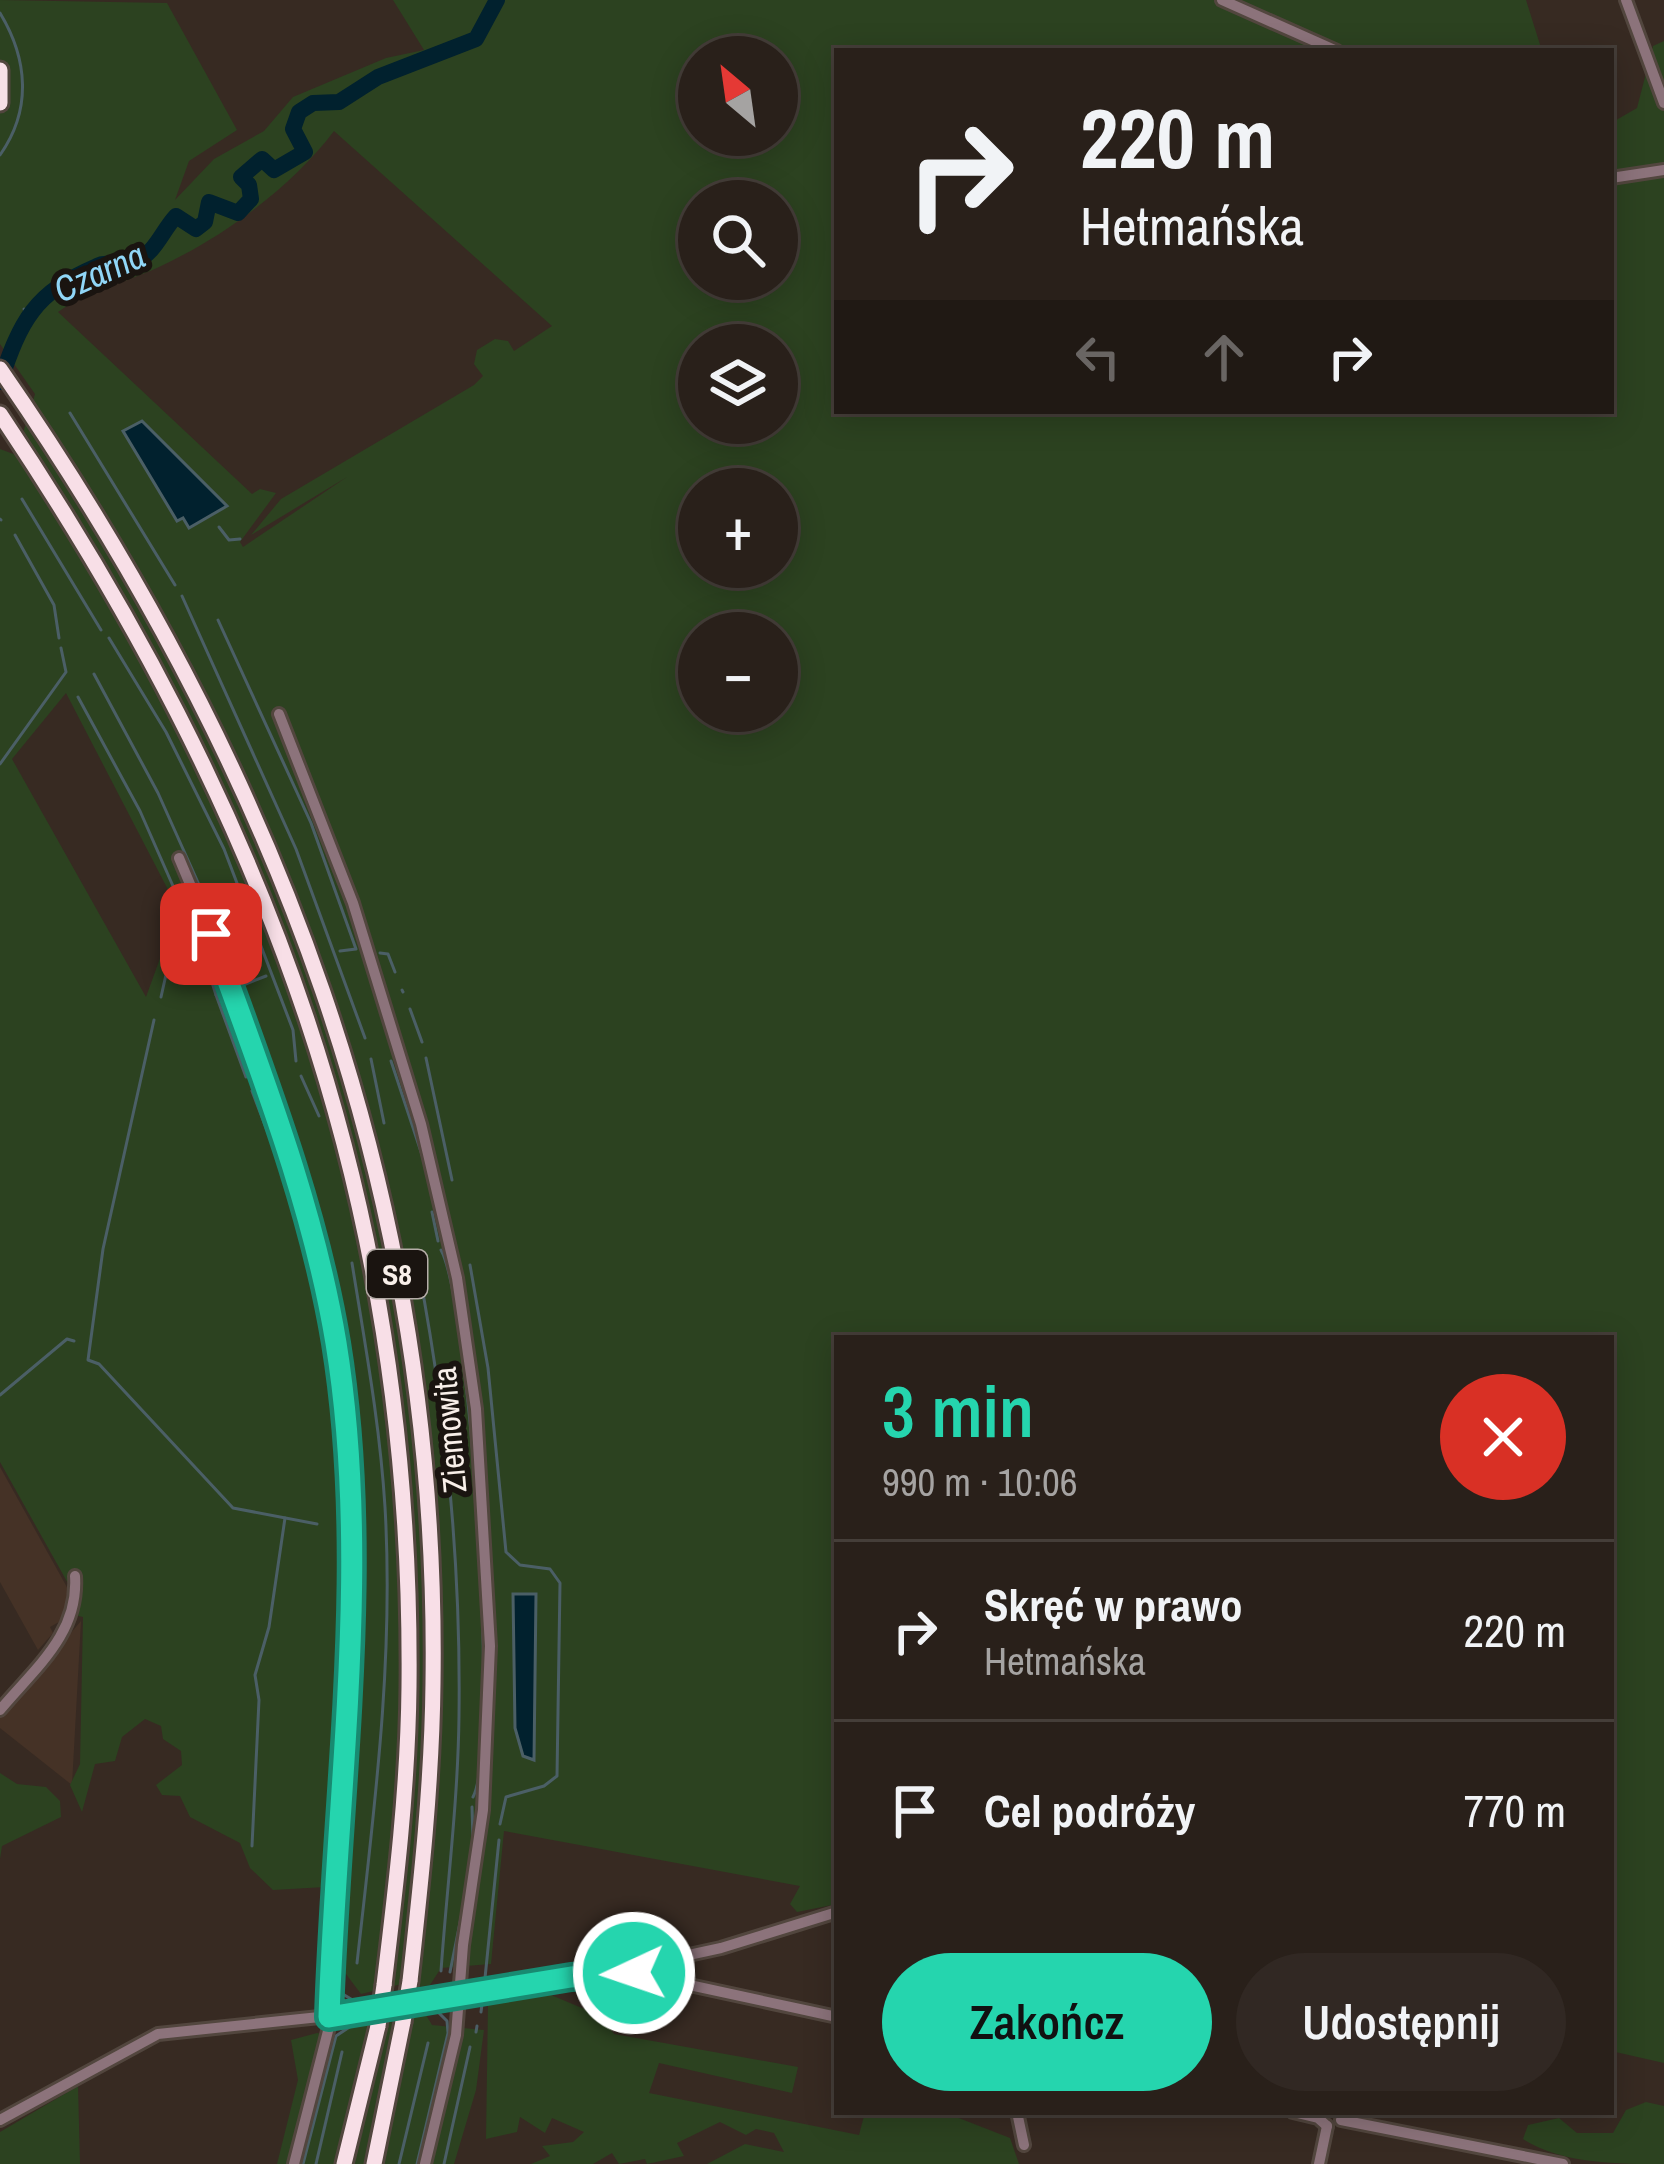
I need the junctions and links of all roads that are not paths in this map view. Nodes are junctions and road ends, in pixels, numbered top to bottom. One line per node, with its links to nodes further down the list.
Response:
1 (1222, 0): 3 (street)
2 (1626, 0): 6 (street)
3 (1330, 48)
4 (0, 70): 5 (highway)
5 (0, 103)
6 (1664, 103)
7 (1664, 170): 8 (street)
8 (1614, 178)
9 (0, 369): 28 (highway, S8, bridge)
10 (0, 414): 27 (highway, S8, bridge)
11 (279, 714): 17 (street, Ziemowita)
12 (179, 858): 19 (street)
13 (75, 1576): 14 (street)
14 (0, 1710)
15 (834, 1913): 16 (street)
16 (634, 1973): 17 (street); 18 (street)
17 (460, 1995): 19 (street); 29 (street, Ziemowita)
18 (834, 2016)
19 (329, 2017): 23 (street); 26 (street)
20 (1018, 2115): 25 (street)
21 (1306, 2115): 24 (street)
22 (1345, 2116): 24 (street); 31 (street)
23 (0, 2120)
24 (1327, 2126): 30 (street)
25 (1024, 2145)
26 (294, 2164)
27 (344, 2164)
28 (374, 2164)
29 (425, 2164)
30 (1319, 2164)
31 (1563, 2164)

